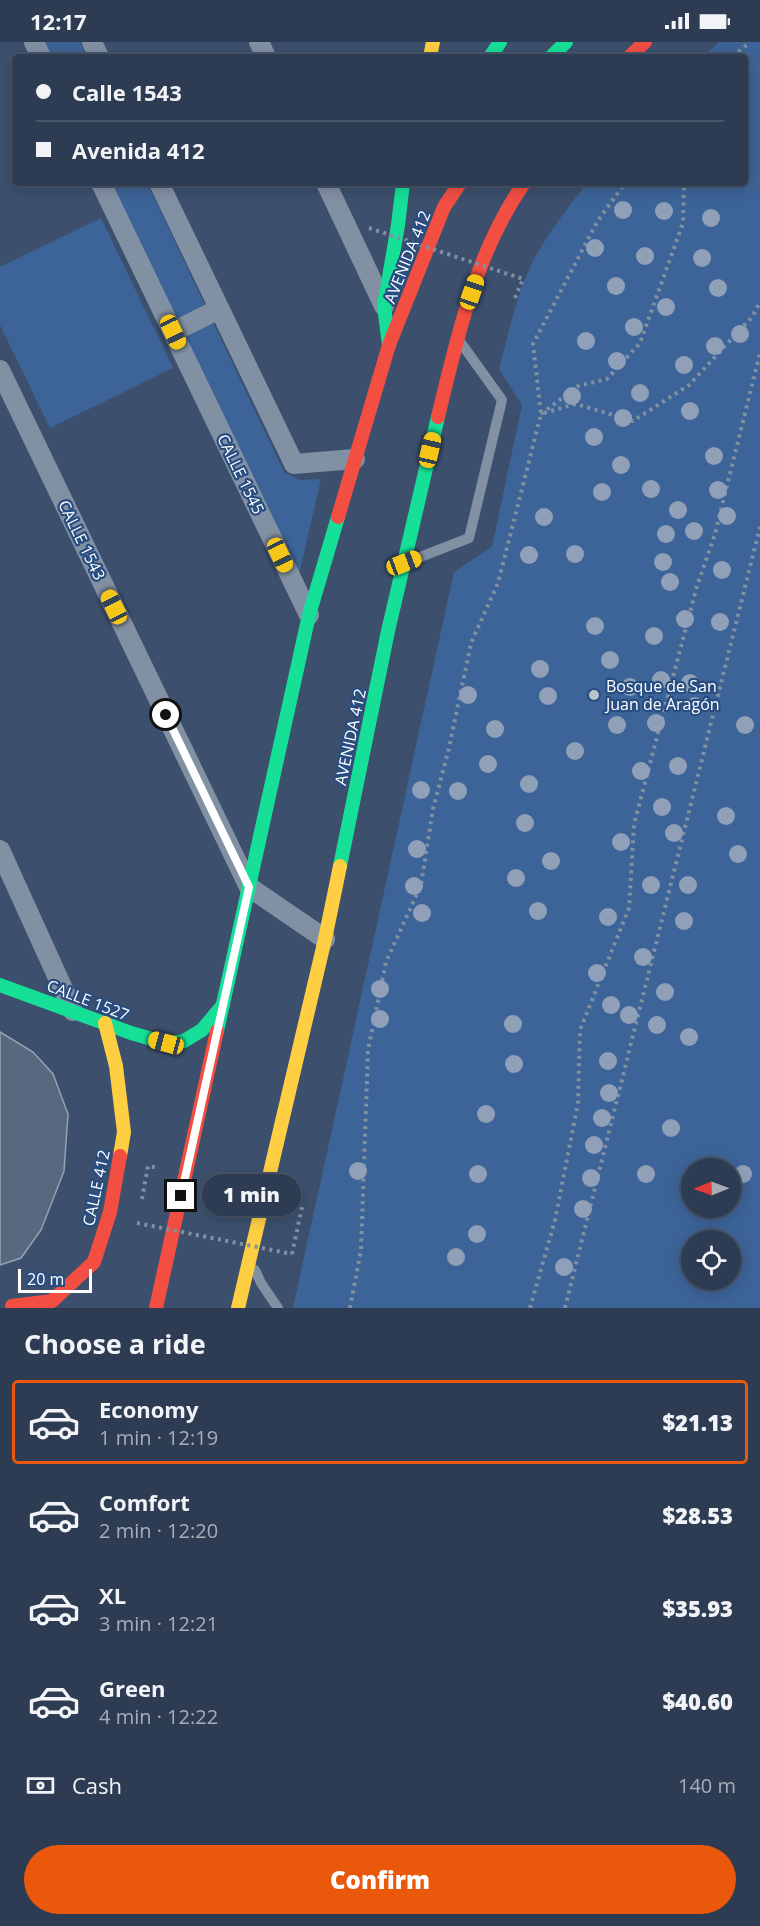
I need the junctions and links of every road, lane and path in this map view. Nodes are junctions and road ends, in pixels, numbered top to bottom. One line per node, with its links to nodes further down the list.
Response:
1 (566, 42): 4 (main road)
2 (645, 42): 5 (main road)
3 (750, 42): 6 (path)
4 (554, 54)
5 (632, 54)
6 (736, 54)
7 (102, 186): 22 (street, CALLE 1545)
8 (160, 186): 21 (street)
9 (327, 186): 20 (street)
10 (403, 186): 16 (main road, AVENIDA 412)
11 (458, 186): 24 (main road, AVENIDA 412)
12 (522, 186): 23 (main road, AVENIDA 412)
13 (623, 186): 27 (path)
14 (684, 186): 27 (path)
15 (416, 189): 16 (main road)
16 (399, 225): 20 (main road, AVENIDA 412)
17 (369, 228): 18 (path, bridge)
18 (515, 298)
19 (760, 302): 27 (path)
20 (384, 306): 24 (main road, AVENIDA 412)
21 (219, 309): 22 (street); 28 (street)
22 (173, 332): 31 (street, CALLE 1545)
23 (457, 337): 30 (main road, AVENIDA 412); 30 (lane)
24 (389, 345): 28 (main road, AVENIDA 412)
25 (760, 353): 49 (path)
26 (0, 370): 33 (street, CALLE 1543)
27 (541, 414): 48 (path)
28 (355, 459): 31 (main road, AVENIDA 412)
29 (760, 527): 50 (path)
30 (404, 563): 34 (main road, AVENIDA 412)
31 (309, 615): 33 (main road, AVENIDA 412)
32 (0, 850): 37 (street)
33 (249, 887): 34 (street, CALLE 1543); 36 (main road, AVENIDA 412)
34 (325, 939): 43 (main road, AVENIDA 412)
35 (0, 985): 37 (main road, CALLE 1527)
36 (223, 1005): 38 (main road, CALLE 1527); 45 (main road, AVENIDA 412)
37 (73, 1011): 38 (main road, CALLE 1527)
38 (105, 1023): 44 (main road, CALLE 412)
39 (148, 1166): 40 (path)
40 (141, 1200)
41 (302, 1207): 42 (path, bridge)
42 (137, 1223)
43 (250, 1257): 46 (main road, AVENIDA 412); 47 (lane)
44 (10, 1306)
45 (156, 1308)
46 (238, 1308)
47 (278, 1308)
48 (350, 1308)
49 (530, 1308)
50 (565, 1308)

